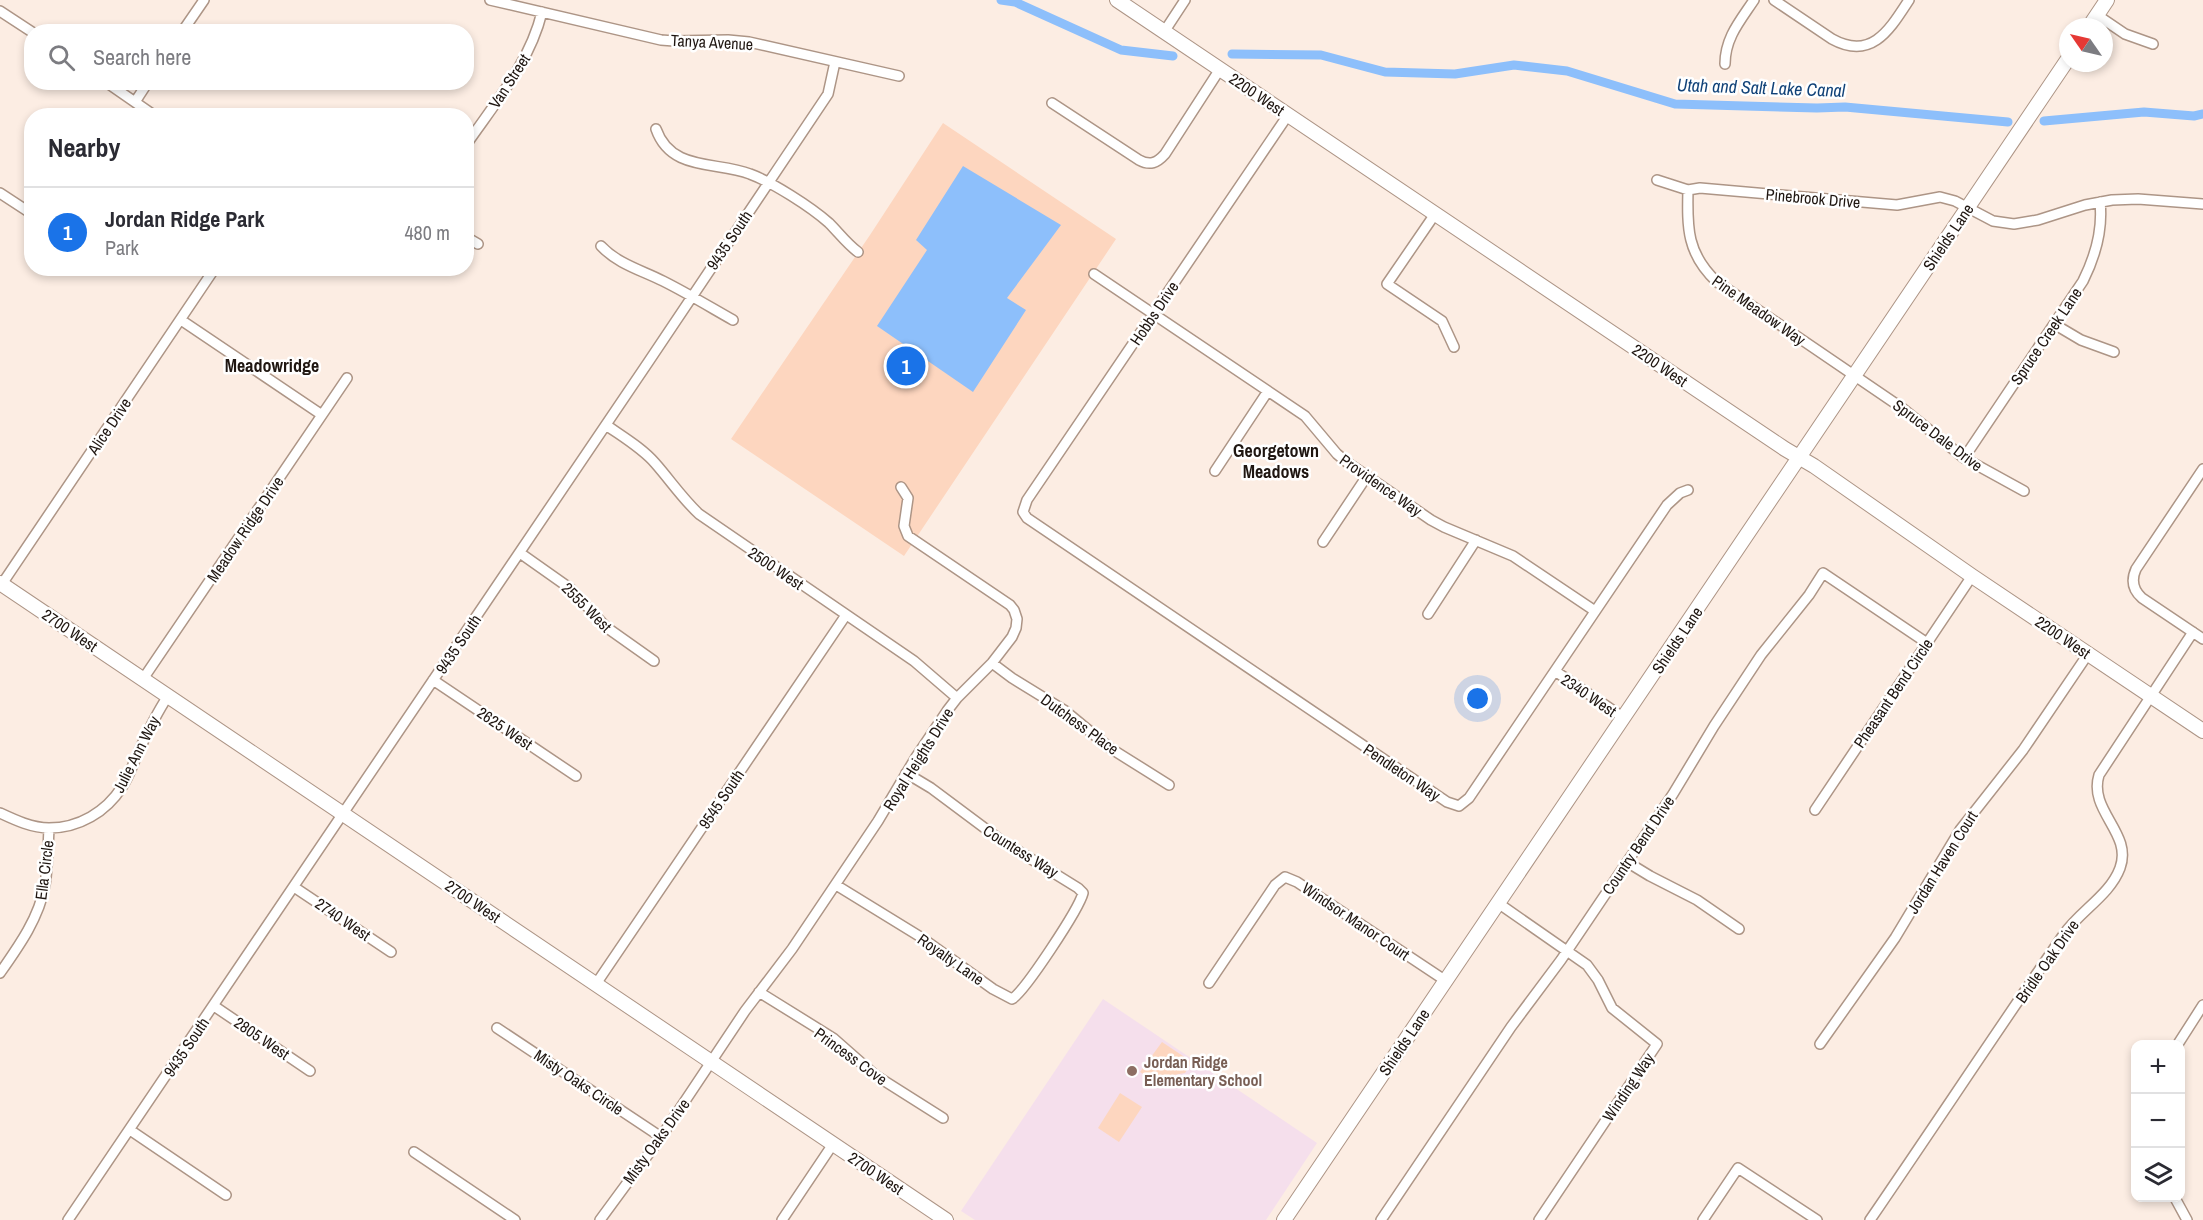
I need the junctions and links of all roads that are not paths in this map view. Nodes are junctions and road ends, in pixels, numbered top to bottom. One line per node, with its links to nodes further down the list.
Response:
1 (204, 0): 12 (street)
2 (490, 0): 10 (street, Tanya Avenue)
3 (1117, 0): 15 (main road, 2200 West)
4 (1185, 0): 15 (street)
5 (1754, 0): 18 (street)
6 (1774, 0): 7 (street)
7 (1909, 0)
8 (2107, 0): 11 (main road)
9 (0, 11): 13 (street)
10 (542, 12): 17 (street, Tanya Avenue); 29 (street, Van Street)
11 (2095, 18)
12 (188, 24)
13 (24, 27)
14 (2113, 29): 16 (street)
15 (1164, 32): 19 (main road, 2200 West)
16 (2153, 44)
17 (835, 62): 21 (street, Tanya Avenue); 31 (street, 9435 South)
18 (1725, 63)
19 (1220, 69): 25 (street); 27 (main road, 2200 West)
20 (2059, 72): 36 (main road, Shields Lane)
21 (899, 76)
22 (118, 90): 24 (street)
23 (143, 90): 24 (street)
24 (135, 102): 26 (street)
25 (1052, 103)
26 (144, 108)
27 (1288, 115): 38 (main road, 2200 West); 46 (street, Hobbs Drive)
28 (656, 129): 31 (street)
29 (474, 133)
30 (1657, 180): 32 (street, Pinebrook Drive)
31 (768, 183): 42 (street); 45 (street, 9435 South)
32 (1688, 190): 36 (street, Pinebrook Drive); 52 (street, Pine Meadow Way)
33 (0, 193): 37 (street)
34 (2100, 202): 35 (street, Pinebrook Drive); 36 (street, Pinebrook Drive); 49 (street, Spruce Creek Lane)
35 (2203, 204)
36 (1967, 208): 52 (main road, Shields Lane)
37 (24, 209)
38 (1435, 214): 50 (street); 57 (main road, 2200 West)
39 (474, 242): 40 (street)
40 (478, 244)
41 (601, 246): 45 (street)
42 (858, 252)
43 (1094, 274): 46 (street, Providence Way)
44 (210, 276): 47 (street, Alice Drive)
45 (691, 296): 48 (street); 56 (street, 9435 South)
46 (1154, 314): 54 (street, Providence Way); 65 (street, Hobbs Drive)
47 (181, 320): 55 (street); 70 (street, Alice Drive)
48 (733, 320)
49 (2054, 324): 51 (street); 58 (street, Spruce Creek Lane)
50 (1454, 347)
51 (2114, 352)
52 (1854, 376): 57 (main road, Shields Lane); 58 (street, Spruce Dale Drive)
53 (347, 378): 55 (street, Meadow Ridge Drive)
54 (1268, 391): 60 (street); 61 (street, Providence Way)
55 (322, 415): 81 (street, Meadow Ridge Drive)
56 (606, 425): 68 (street, 9435 South); 73 (street, 2500 West)
57 (1800, 458): 69 (main road, 2200 West); 86 (main road, Shields Lane)
58 (1964, 458): 64 (street, Spruce Dale Drive)
59 (2203, 469): 74 (street)
60 (1215, 471)
61 (1366, 477): 66 (street, Providence Way); 67 (street)
62 (901, 487): 79 (street, Royal Heights Drive)
63 (1688, 489): 71 (street, Pendleton Way)
64 (2024, 491)
65 (1023, 512): 80 (street, Pendleton Way)
66 (1476, 540): 71 (street, Providence Way); 72 (street)
67 (1323, 542)
68 (520, 553): 78 (street, 2555 West); 82 (street, 9435 South)
69 (1972, 576): 76 (street, Pheasant Bend Circle); 77 (main road, 2200 West)
70 (1, 584): 81 (main road, 2700 West)
71 (1595, 611): 80 (street, Pendleton Way)
72 (1428, 614)
73 (846, 615): 85 (street, 2500 West); 105 (street, 9545 South)
74 (2193, 632): 75 (street); 84 (street)
75 (2203, 639)
76 (1927, 643): 91 (street, Pheasant Bend Circle); 95 (street, Country Bend Drive)
77 (2088, 654): 84 (main road, 2200 West); 112 (street, Jordan Haven Court)
78 (654, 661)
79 (992, 663): 85 (street, Royal Heights Drive); 90 (street, Dutchess Place)
80 (1555, 671): 86 (street, 2340 West)
81 (143, 679): 83 (main road, 2700 West)
82 (433, 680): 89 (street, 2625 West); 93 (street, 9435 South)
83 (168, 696): 93 (main road, 2700 West); 94 (street, Julie Ann Way)
84 (2151, 696): 87 (main road, 2200 West); 132 (street, Bridle Oak Drive)
85 (957, 698): 88 (street, Royal Heights Drive)
86 (1624, 718): 98 (main road, Shields Lane)
87 (2203, 731)
88 (906, 772): 96 (street, Royal Heights Drive); 100 (street, Countess Way)
89 (576, 776)
90 (1169, 784)
91 (1815, 810)
92 (0, 813): 94 (street, Julie Ann Way)
93 (344, 814): 97 (street, 9435 South); 105 (main road, 2700 West)
94 (49, 828): 103 (street, Ella Circle)
95 (1627, 862): 99 (street); 101 (street, Country Bend Drive)
96 (836, 885): 100 (street, Royalty Lane); 107 (street, Royal Heights Drive)
97 (294, 887): 102 (street, 2740 West); 108 (street, 9435 South)
98 (1498, 903): 101 (street, Winding Way); 104 (main road, Shields Lane)
99 (1739, 929)
100 (1050, 948)
101 (1568, 950): 128 (street, Country Bend Drive); 129 (street, Winding Way)
102 (391, 952)
103 (0, 973)
104 (1446, 981): 106 (street, Windsor Manor Court); 127 (main road, Shields Lane)
105 (596, 984): 113 (main road, 2700 West)
106 (1209, 984)
107 (759, 992): 113 (street, Royal Heights Drive); 115 (street, Princess Cove)
108 (214, 1005): 114 (street, 2805 West); 116 (street, 9435 South)
109 (2203, 1005): 111 (street)
110 (497, 1028): 117 (street, Misty Oaks Circle)
111 (2180, 1040)
112 (1820, 1044)
113 (711, 1061): 117 (street, Misty Oaks Drive); 118 (main road, 2700 West)
114 (310, 1071)
115 (943, 1118)
116 (130, 1130): 120 (street); 122 (street, 9435 South)
117 (661, 1137): 124 (street, Misty Oaks Drive)
118 (834, 1144): 125 (street); 126 (main road, 2700 West)
119 (414, 1152): 123 (street)
120 (226, 1195)
121 (2178, 1202): 133 (street)
122 (69, 1220)
123 (515, 1220)
124 (600, 1220)
125 (782, 1220)
126 (946, 1220)
127 (1284, 1220)
128 (1381, 1220)
129 (1539, 1220)
130 (1703, 1220): 131 (street)
131 (1817, 1220)
132 (1870, 1220)
133 (2187, 1220)

